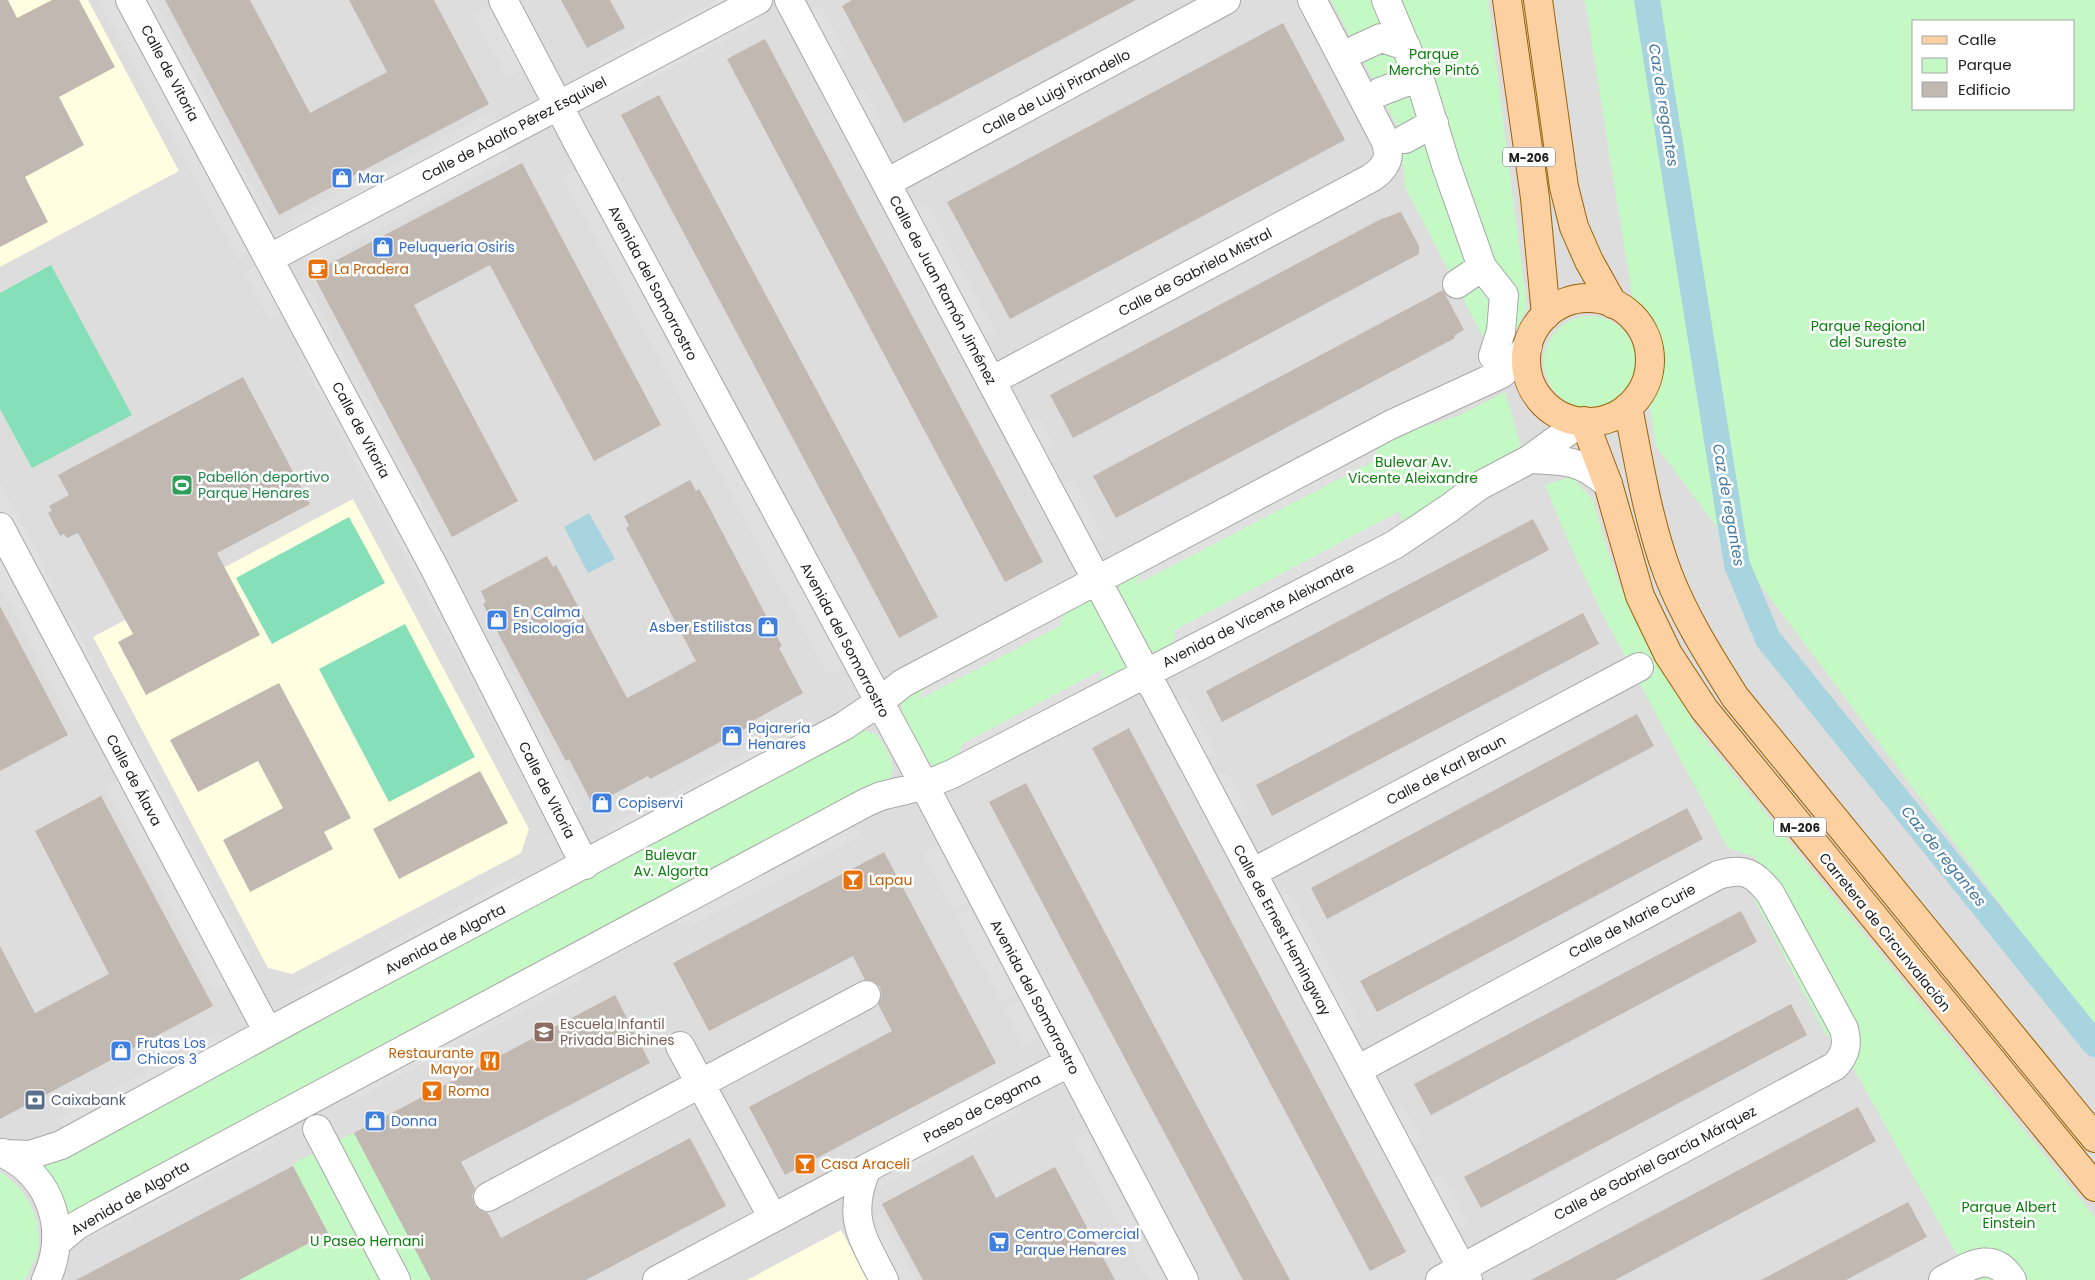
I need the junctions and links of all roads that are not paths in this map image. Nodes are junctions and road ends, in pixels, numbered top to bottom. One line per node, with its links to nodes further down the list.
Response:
1 (130, 0): 18 (street, Calle de Vitoria)
2 (503, 0): 14 (street, Avenida del Somorrostro)
3 (758, 0): 14 (street, Calle de Adolfo Pérez Esquivel)
4 (789, 0): 17 (street, Calle de Juan Ramón Jiménez)
5 (1226, 0): 17 (street, Calle de Luigi Pirandello)
6 (1312, 0): 16 (street)
7 (1386, 0): 10 (street)
8 (1507, 0): 22 (main road, M-206)
9 (1538, 0): 21 (main road, M-206)
10 (1406, 46): 11 (street); 12 (street)
11 (1357, 49)
12 (1419, 77): 13 (street); 15 (street)
13 (1380, 92)
14 (558, 105): 18 (street, Calle de Adolfo Pérez Esquivel); 34 (street, Avenida del Somorrostro)
15 (1434, 122): 16 (street); 19 (street)
16 (1396, 146): 25 (street, Calle de Gabriela Mistral)
17 (886, 183): 25 (street, Calle de Juan Ramón Jiménez)
18 (270, 258): 36 (street, Calle de Vitoria)
19 (1482, 267): 20 (street); 24 (street)
20 (1457, 284)
21 (1613, 304): 22 (main road, M-206); 26 (main road, M-206)
22 (1546, 315): 23 (main road, M-206)
23 (1528, 346): 27 (main road, M-206); 31 (street)
24 (1493, 356)
25 (991, 381): 31 (street, Calle de Juan Ramón Jiménez)
26 (1628, 407): 27 (main road, M-206); 46 (main road, M-206)
27 (1583, 422): 28 (street, Avenida de Vicente Aleixandre); 29 (main road, Carretera de Circunvalación / M-206)
28 (1530, 459): 29 (street); 33 (street, Avenida de Vicente Aleixandre)
29 (1608, 484): 49 (main road, Carretera de Circunvalación / M-206)
30 (0, 527): 40 (street, Calle de Álava)
31 (1096, 580): 33 (street, Calle de Ernest Hemingway); 34 (street)
32 (1639, 667): 37 (street, Calle de Karl Braun)
33 (1145, 673): 35 (street, Avenida de Vicente Aleixandre); 37 (street, Calle de Ernest Hemingway)
34 (879, 702): 35 (street, Avenida del Somorrostro); 36 (street, Avenida de Algorta)
35 (923, 786): 42 (street, Avenida del Somorrostro); 52 (street, Avenida de Algorta)
36 (585, 864): 40 (street, Avenida de Algorta)
37 (1252, 873): 43 (street, Calle de Ernest Hemingway)
38 (866, 995): 44 (street)
39 (1844, 1029): 43 (street, Calle de Marie Curie); 53 (street, Calle de Gabriel García Márquez)
40 (268, 1032): 47 (street, Avenida de Algorta)
41 (680, 1046): 44 (street)
42 (1070, 1062): 48 (street, Paseo de Cegama); 58 (street, Avenida del Somorrostro)
43 (1357, 1070): 53 (street, Calle de Ernest Hemingway)
44 (700, 1084): 50 (street); 51 (street)
45 (317, 1129): 55 (street)
46 (2095, 1138)
47 (2, 1153): 52 (street)
48 (867, 1168): 51 (street, Paseo de Cegama); 57 (street)
49 (2095, 1187)
50 (488, 1197)
51 (772, 1218): 56 (street, Paseo de Cegama)
52 (57, 1242): 54 (street)
53 (1457, 1276)
54 (46, 1280)
55 (396, 1280)
56 (657, 1280)
57 (884, 1280)
58 (1184, 1280)
59 (1943, 1280): 60 (street)
60 (2012, 1280)

